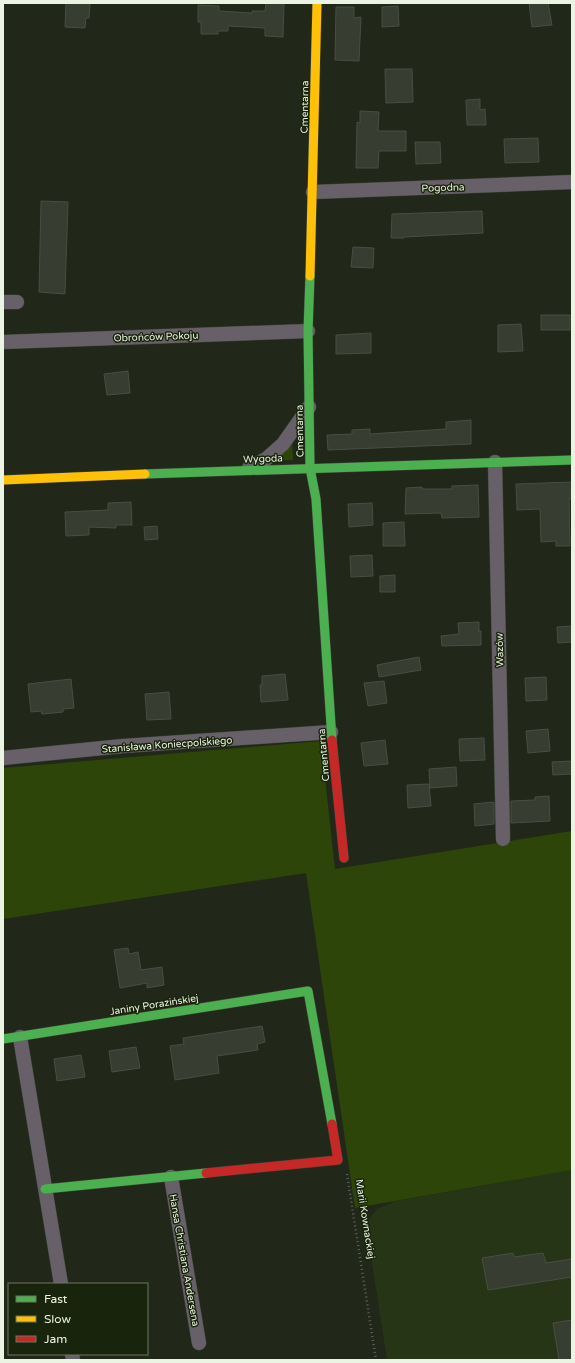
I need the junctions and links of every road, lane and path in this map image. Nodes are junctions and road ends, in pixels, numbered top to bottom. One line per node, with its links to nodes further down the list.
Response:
1 (317, 3): 3 (street, Cmentarna)
2 (572, 182): 3 (street, Pogodna)
3 (313, 192): 6 (street, Cmentarna)
4 (3, 302): 5 (street)
5 (17, 302)
6 (308, 331): 7 (street, Obrońców Pokoju); 8 (street, Cmentarna)
7 (3, 342)
8 (310, 407): 11 (street, Cmentarna); 12 (street)
9 (572, 460): 10 (street, Wygoda)
10 (495, 462): 11 (street, Wygoda); 16 (street, Wazów)
11 (310, 468): 12 (street, Wygoda); 14 (street, Cmentarna)
12 (247, 470): 13 (street, Wygoda)
13 (3, 480)
14 (331, 732): 15 (street, Stanisława Koniecpolskiego); 17 (street, Cmentarna)
15 (3, 758)
16 (503, 839)
17 (344, 858)
18 (20, 1037): 19 (street, Janiny Porazińskiej); 20 (street, Janiny Porazińskiej); 22 (street)
19 (3, 1039)
20 (338, 1160): 21 (street); 25 (path, Marii Kownackiej)
21 (170, 1177): 22 (street); 24 (street, Hansa Christiana Andersena)
22 (45, 1189): 23 (street)
23 (60, 1283)
24 (200, 1342)
25 (376, 1360)

